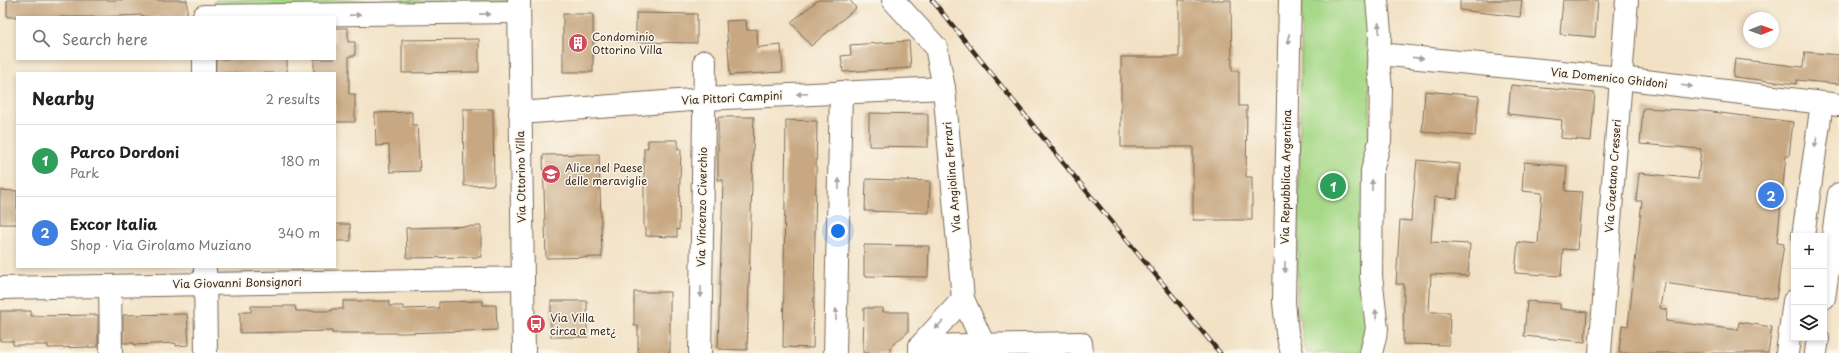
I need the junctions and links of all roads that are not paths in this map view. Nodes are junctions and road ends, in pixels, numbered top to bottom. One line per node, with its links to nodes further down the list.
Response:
1 (893, 0): 12 (street, Via Angiolina Ferrari)
2 (1290, 0): 36 (street, Via Repubblica Argentina, one-way to 36)
3 (1377, 0): 7 (street, one-way to 3)
4 (1626, 0): 11 (street, Via Gaetano Cresseri)
5 (519, 6): 6 (street, one-way to 5); 16 (street, Via Ottorino Villa)
6 (204, 11)
7 (1379, 54): 11 (street, Via Domenico Ghidoni, one-way to 11); 37 (street, one-way to 7)
8 (204, 60): 10 (street)
9 (705, 61): 14 (street, Via Vincenzo Civerchio)
10 (204, 72)
11 (1621, 78): 15 (street, Via Domenico Ghidoni, one-way to 15); 38 (street, Via Gaetano Cresseri)
12 (944, 88): 13 (street, Via Pittori Campini); 25 (street, Via Angiolina Ferrari)
13 (841, 92): 14 (street, Via Pittori Campini, one-way to 14); 34 (street, one-way to 13)
14 (704, 99): 16 (street, Via Pittori Campini); 33 (street, Via Vincenzo Civerchio, one-way to 33)
15 (1830, 104): 19 (street, one-way to 19)
16 (520, 112): 21 (street, Via Ottorino Villa)
17 (1839, 194): 18 (street)
18 (1836, 228): 22 (street)
19 (1804, 233)
20 (205, 276): 21 (street, Via Giovanni Bonsignori); 23 (street, Via Giovanni Bonsignori); 31 (street)
21 (523, 278): 32 (street, Via Ottorino Villa)
22 (1827, 280)
23 (110, 286): 24 (street, Via Giovanni Bonsignori); 30 (street)
24 (0, 288)
25 (963, 299): 28 (street, Via Angiolina Ferrari); 29 (street, one-way to 29)
26 (1793, 305): 39 (street)
27 (1818, 341): 40 (street)
28 (983, 343): 29 (street); 35 (street)
29 (920, 349)
30 (111, 353)
31 (206, 353)
32 (524, 353)
33 (700, 353)
34 (835, 353)
35 (1082, 353)
36 (1292, 353)
37 (1371, 353)
38 (1600, 353)
39 (1787, 353)
40 (1816, 353)

